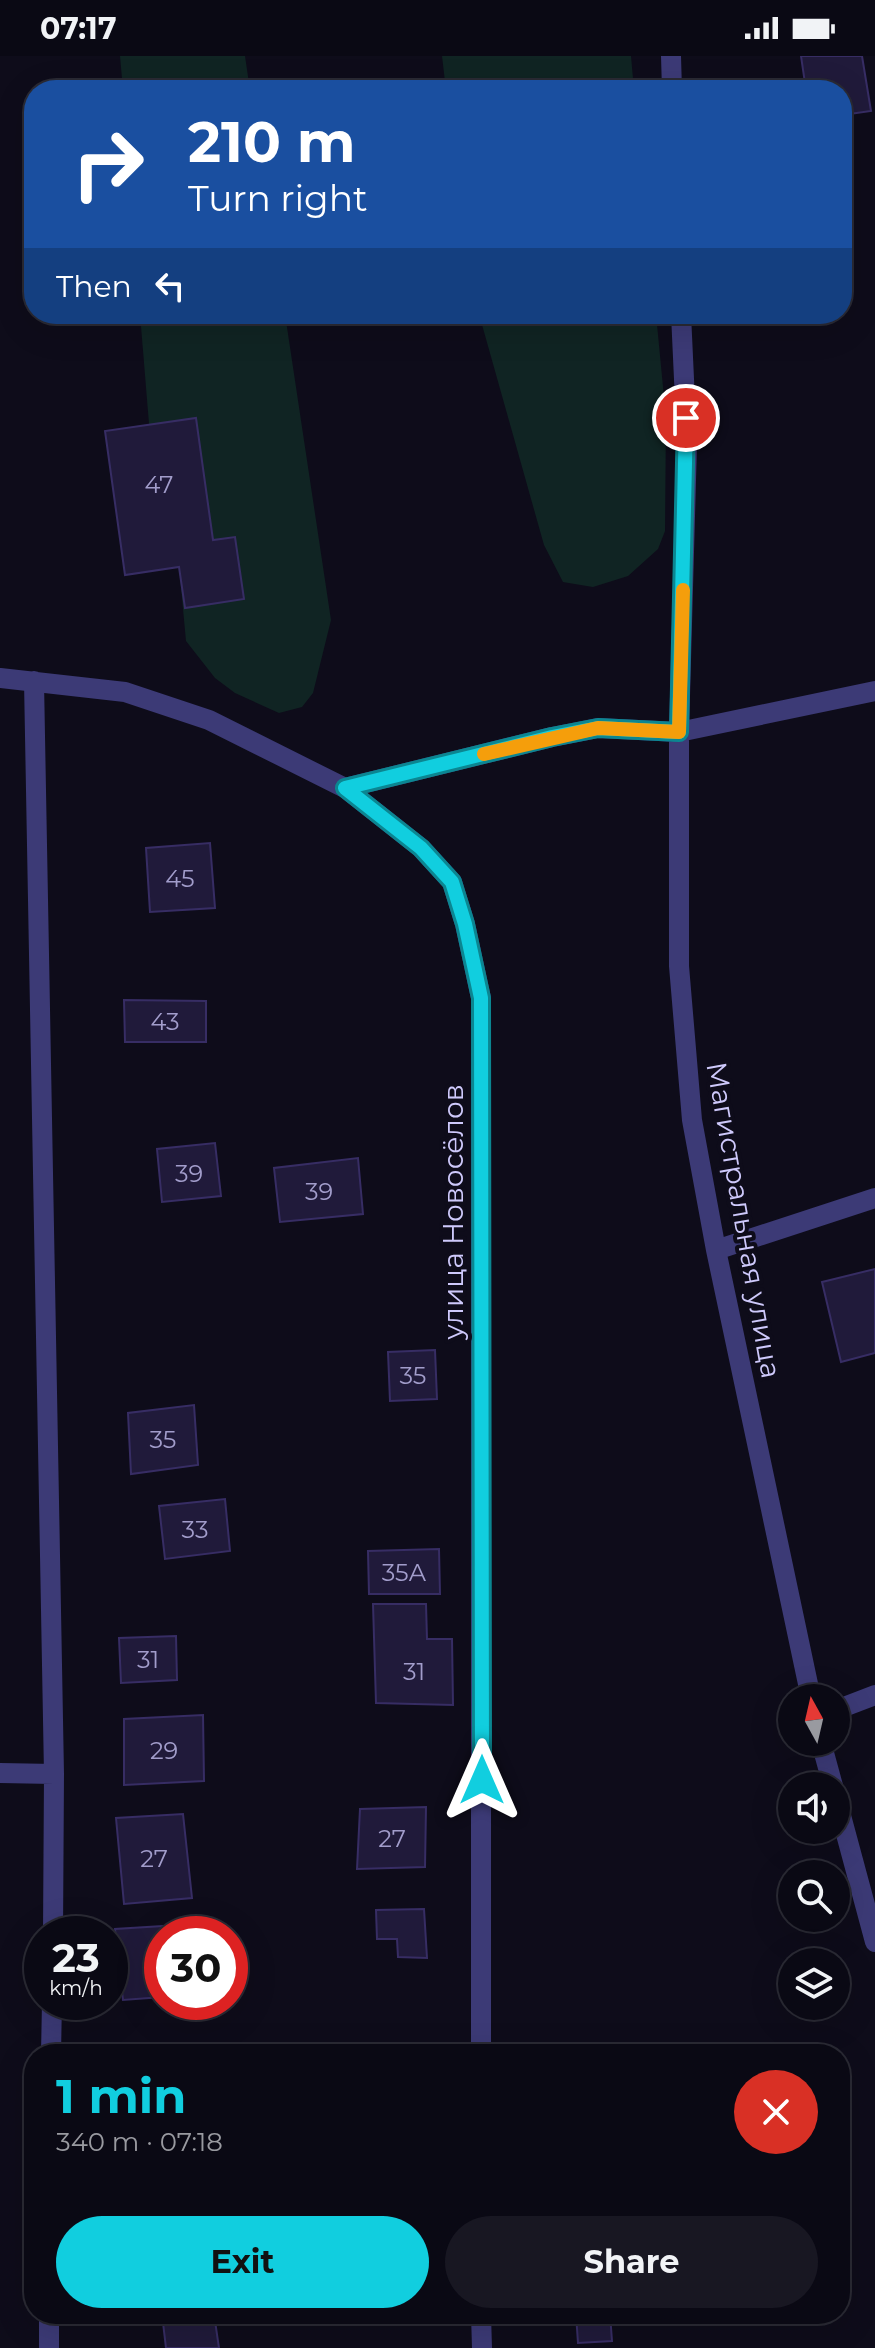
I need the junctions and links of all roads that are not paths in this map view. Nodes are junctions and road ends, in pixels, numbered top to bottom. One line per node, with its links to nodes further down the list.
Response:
1 (671, 56): 2 (street)
2 (672, 80)
3 (681, 324): 7 (street, Магистральная улица)
4 (0, 678): 5 (street, улица Новосёлов)
5 (34, 681): 8 (street, улица Новосёлов); 15 (street)
6 (875, 691): 7 (street)
7 (679, 732): 8 (street); 10 (street, Магистральная улица)
8 (345, 788): 21 (street, улица Новосёлов)
9 (875, 1198): 10 (street)
10 (716, 1250): 11 (street, Магистральная улица)
11 (808, 1684)
12 (875, 1695): 13 (street)
13 (850, 1705)
14 (0, 1773): 15 (street)
15 (54, 1774): 17 (street)
16 (849, 1844): 18 (street)
17 (53, 1916)
18 (875, 1942)
19 (52, 2020): 20 (street)
20 (51, 2044)
21 (481, 2044)
22 (49, 2324): 24 (street)
23 (481, 2324): 25 (street)
24 (49, 2348)
25 (482, 2348)

